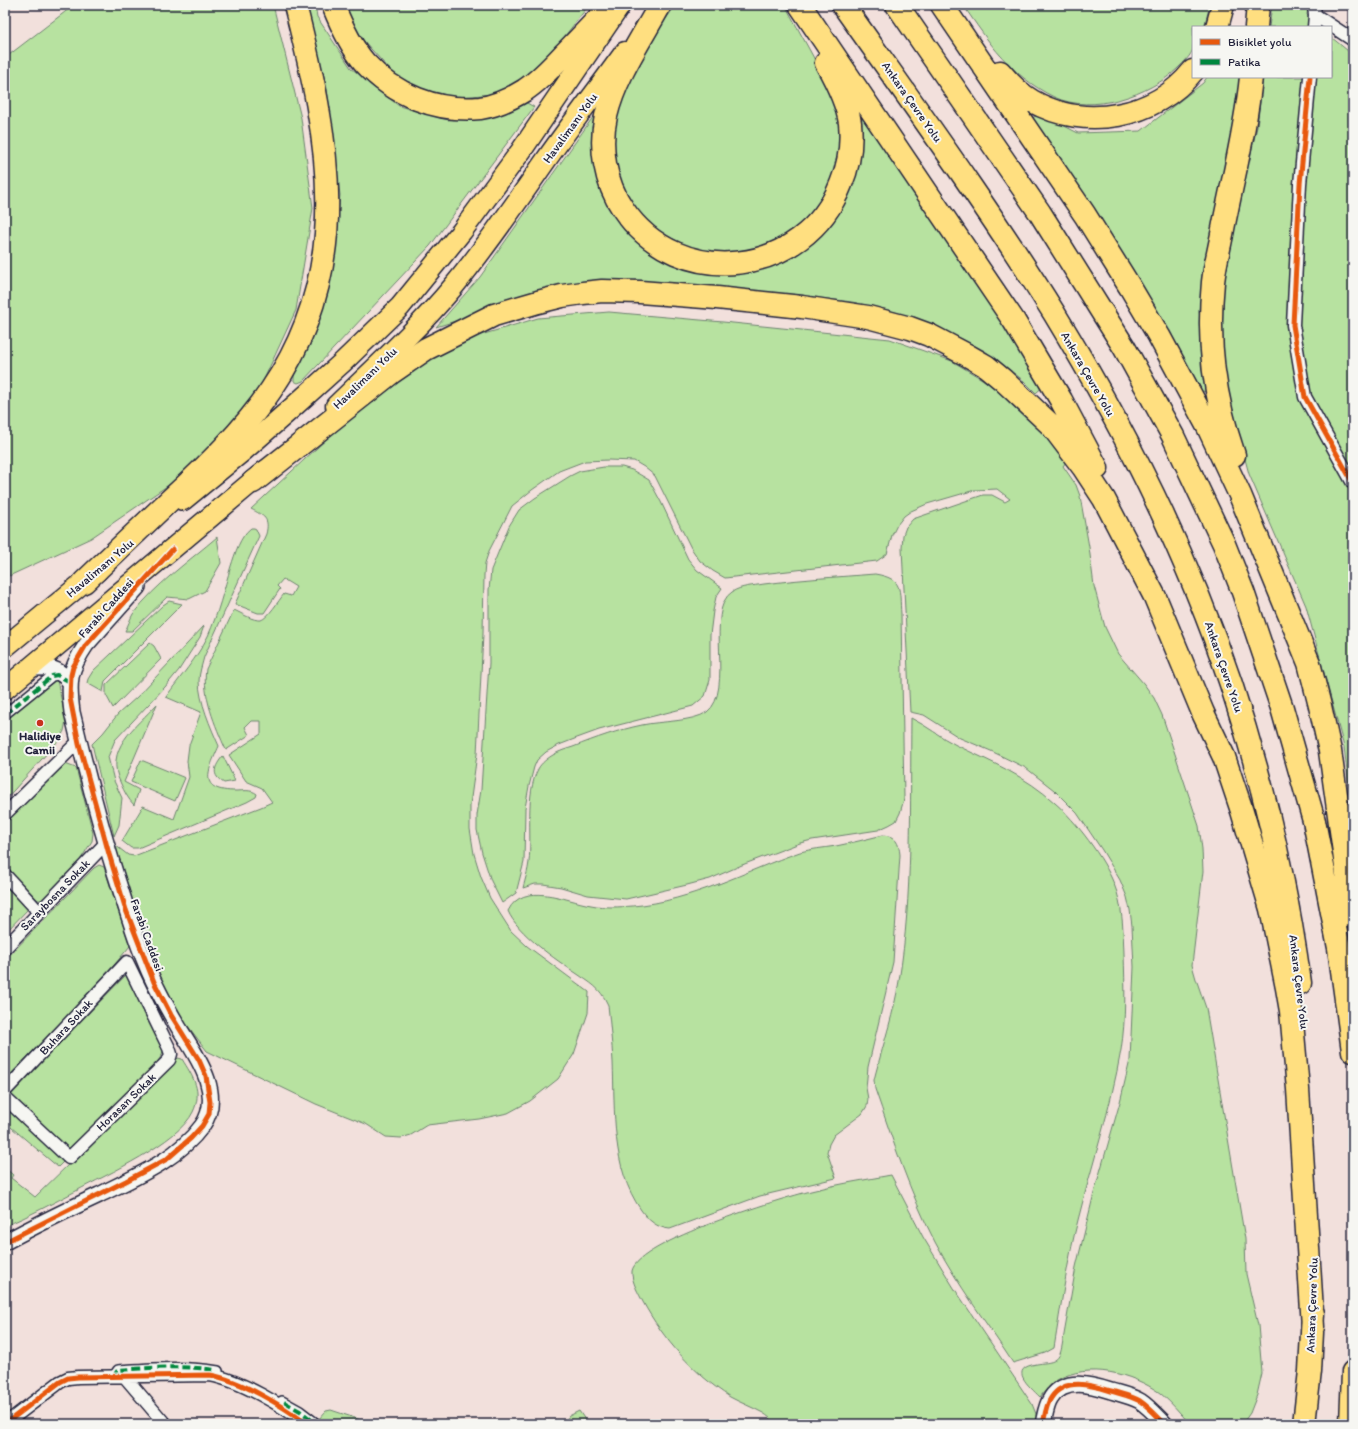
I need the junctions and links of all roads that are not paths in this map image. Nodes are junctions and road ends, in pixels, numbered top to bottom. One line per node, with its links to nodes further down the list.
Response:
1 (294, 5): 26 (highway)
2 (333, 5): 3 (highway)
3 (611, 5)
4 (620, 5): 26 (highway, Havalimanı Yolu)
5 (660, 5): 6 (highway); 23 (highway, Havalimanı Yolu)
6 (792, 5)
7 (800, 5): 27 (highway)
8 (843, 5): 46 (highway, Ankara Çevre Yolu)
9 (897, 5): 42 (highway)
10 (942, 5): 29 (highway)
11 (945, 5): 20 (highway)
12 (1222, 5): 15 (highway)
13 (1258, 5): 16 (highway)
14 (1314, 16): 17 (street)
15 (1217, 26)
16 (1256, 26)
17 (1330, 26)
18 (1332, 27): 19 (street)
19 (1353, 40)
20 (1192, 72)
21 (1251, 78): 29 (highway)
22 (1310, 78): 24 (street)
23 (253, 482): 25 (highway, Havalimanı Yolu); 27 (highway)
24 (1353, 483)
25 (173, 549): 30 (highway, Havalimanı Yolu); 31 (street, Farabi Caddesi)
26 (84, 582): 28 (highway, Havalimanı Yolu)
27 (1155, 597): 46 (highway)
28 (5, 647)
29 (1309, 663): 39 (highway)
30 (29, 669): 31 (street); 32 (highway, Havalimanı Yolu)
31 (70, 682): 33 (street); 34 (street, Farabi Caddesi)
32 (5, 689)
33 (5, 714)
34 (79, 741): 35 (street); 36 (street, Farabi Caddesi)
35 (5, 814)
36 (106, 843): 38 (street, Saraybosna Sokak); 45 (street, Farabi Caddesi)
37 (5, 875): 38 (street)
38 (39, 912): 40 (street, Saraybosna Sokak)
39 (1353, 917)
40 (5, 948)
41 (127, 962): 43 (street, Buhara Sokak); 44 (street, Horasan Sokak)
42 (1353, 1052)
43 (5, 1091)
44 (5, 1098)
45 (5, 1242)
46 (1313, 1327): 56 (highway, Ankara Çevre Yolu)
47 (1353, 1372): 57 (highway)
48 (119, 1377): 50 (street); 51 (street); 52 (street); 53 (street)
49 (1353, 1419): 57 (highway)
50 (5, 1424)
51 (165, 1424)
52 (307, 1424)
53 (317, 1424)
54 (1043, 1424): 55 (street)
55 (1165, 1424)
56 (1304, 1424)
57 (1352, 1424)

